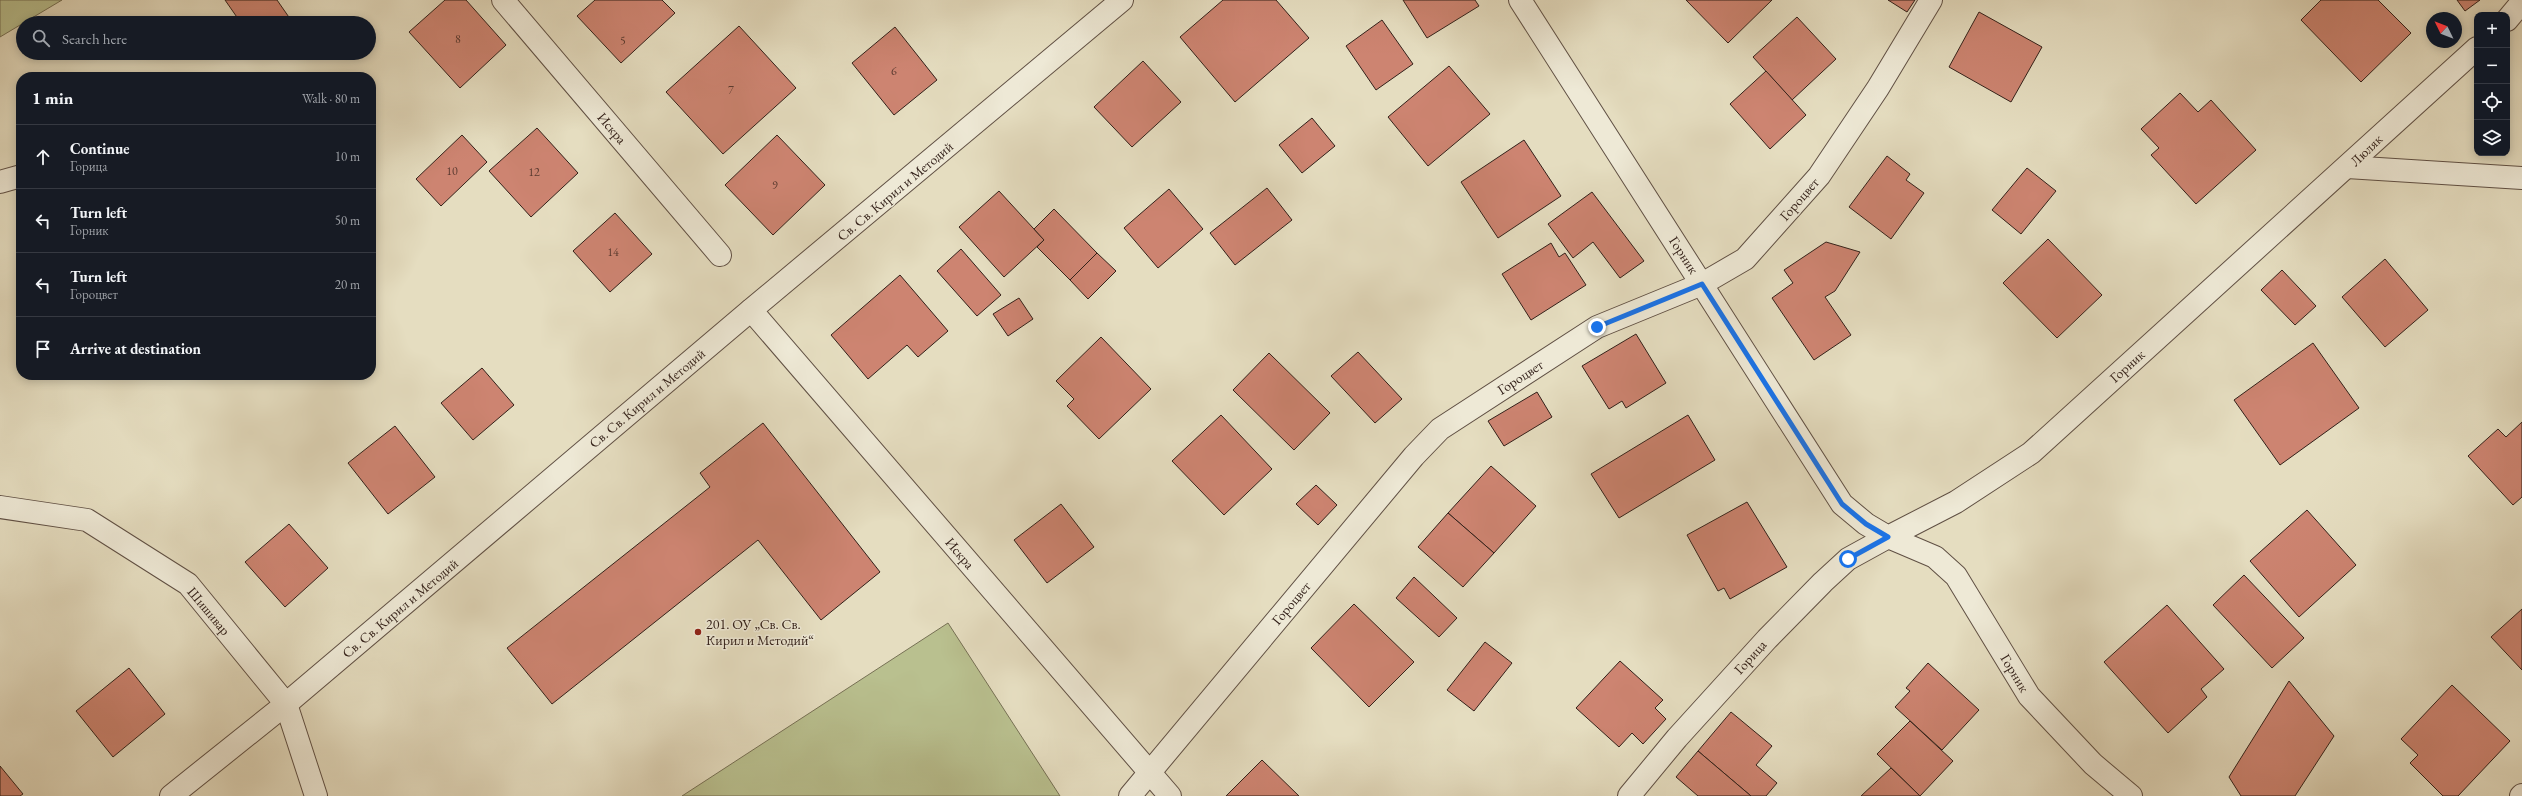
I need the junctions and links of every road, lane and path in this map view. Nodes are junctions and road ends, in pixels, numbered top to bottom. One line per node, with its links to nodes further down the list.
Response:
1 (503, 0): 12 (street, Искра)
2 (1122, 0): 14 (street, Св. Св. Кирил и Методий)
3 (1520, 0): 13 (street, Горник)
4 (1931, 0): 13 (street, Гороцвет)
5 (2522, 2): 6 (street)
6 (2510, 16)
7 (2474, 51): 8 (street, Люляк)
8 (2347, 166): 10 (street, Люляк); 16 (street, Горник)
9 (16, 177): 11 (street)
10 (2522, 178)
11 (0, 182)
12 (720, 255)
13 (1702, 284): 16 (street, Горник); 18 (street, Гороцвет)
14 (751, 310): 17 (street, Св. Св. Кирил и Методий); 18 (street, Искра)
15 (0, 507): 17 (street, Шишивар)
16 (1888, 537): 23 (street, Горица); 24 (street, Горник)
17 (286, 704): 19 (street, Св. Св. Кирил и Методий); 20 (street, Шишивар)
18 (1149, 774): 21 (street, Гороцвет); 22 (street, Искра)
19 (171, 796)
20 (316, 796)
21 (1130, 796)
22 (1170, 796)
23 (1629, 796)
24 (2131, 796)

